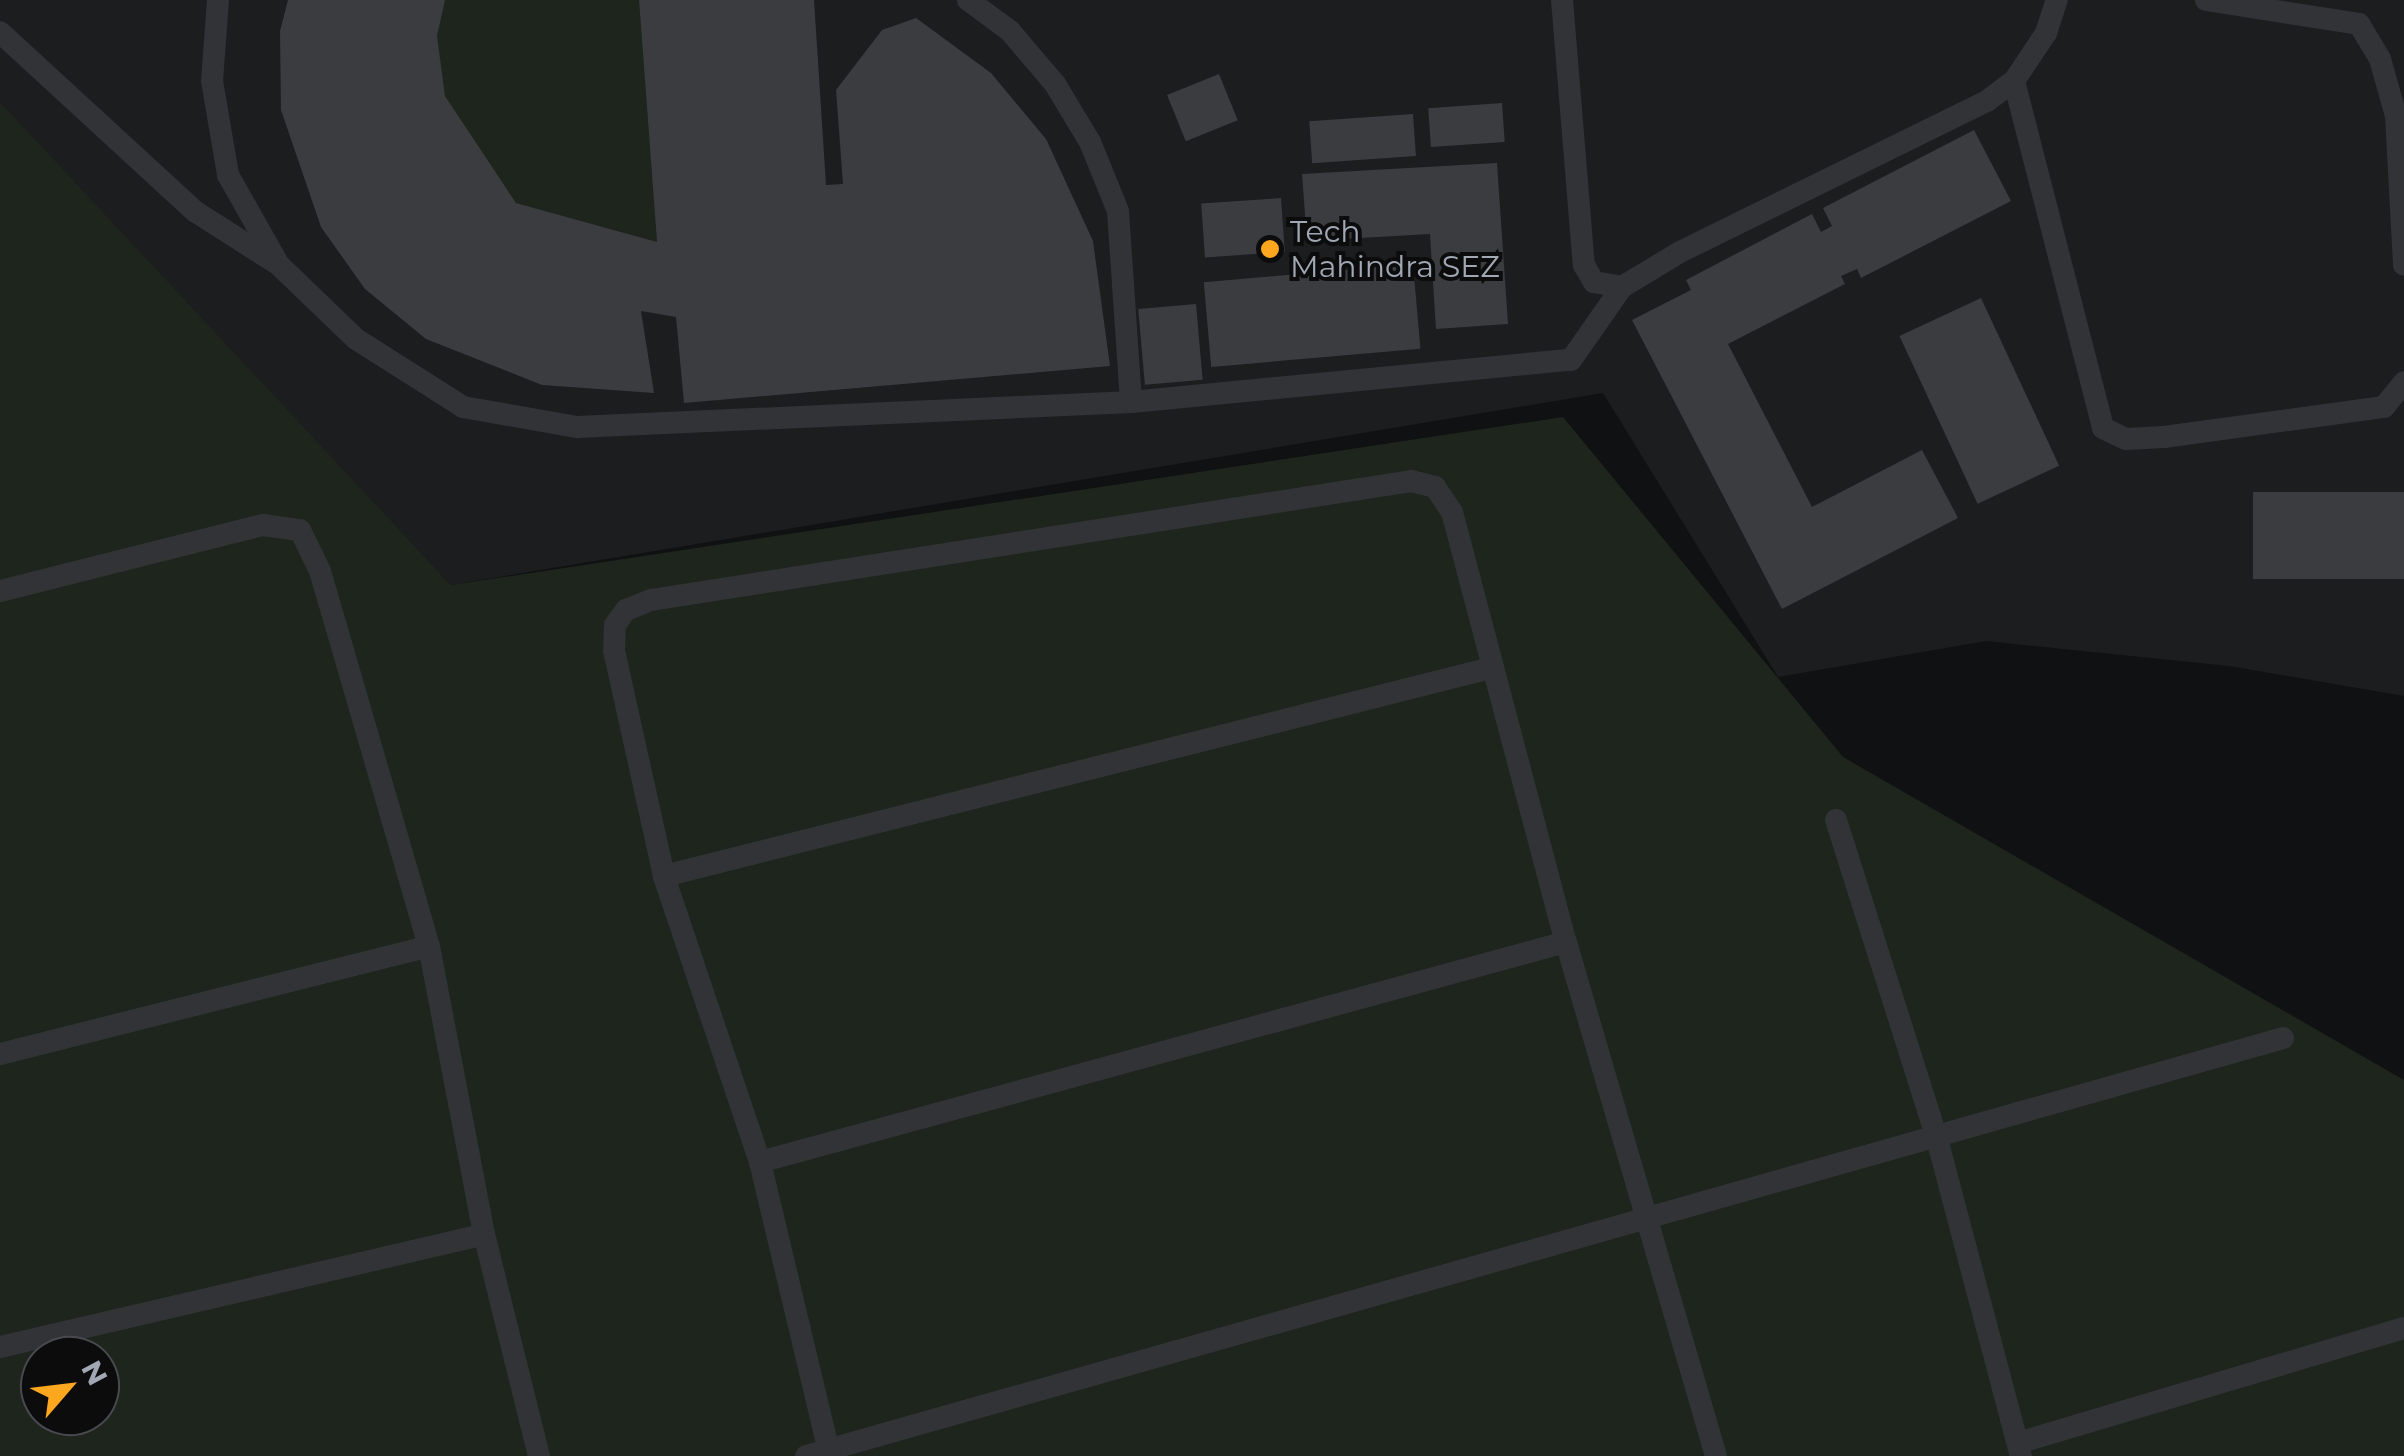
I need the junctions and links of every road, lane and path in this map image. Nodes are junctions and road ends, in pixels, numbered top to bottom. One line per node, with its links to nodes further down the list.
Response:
1 (218, 0): 8 (lane)
2 (968, 0): 12 (lane)
3 (1562, 0): 10 (lane)
4 (2057, 0): 7 (lane)
5 (2206, 0): 9 (lane)
6 (0, 32): 8 (lane)
7 (2014, 81): 10 (lane); 11 (lane)
8 (278, 264): 12 (lane)
9 (2404, 266)
10 (1622, 287): 12 (lane)
11 (2404, 382)
12 (1130, 402)
13 (0, 592): 18 (lane)
14 (1491, 668): 16 (lane); 16 (lane); 17 (lane)
15 (1836, 820): 21 (lane)
16 (664, 876): 22 (lane)
17 (1566, 942): 22 (lane); 23 (lane)
18 (429, 946): 20 (lane); 24 (lane)
19 (2283, 1038): 21 (lane)
20 (0, 1054)
21 (1936, 1135): 23 (lane); 27 (lane)
22 (760, 1162): 28 (lane)
23 (1649, 1216): 28 (lane); 30 (lane)
24 (484, 1234): 26 (lane); 29 (lane)
25 (2404, 1328): 27 (lane)
26 (0, 1347)
27 (2020, 1450)
28 (821, 1454)
29 (539, 1456)
30 (1716, 1456)

